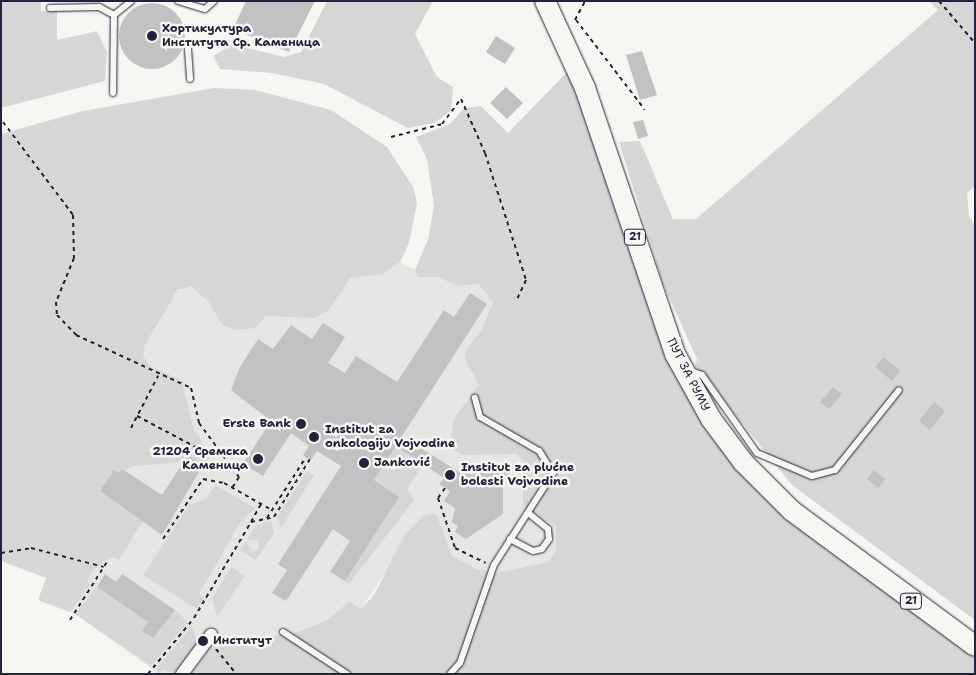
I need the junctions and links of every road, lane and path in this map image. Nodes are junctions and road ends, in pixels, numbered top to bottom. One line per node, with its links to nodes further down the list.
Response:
1 (131, 1): 8 (lane)
2 (178, 1): 3 (lane)
3 (214, 1)
4 (545, 1): 9 (main road, ПУТ ЗА РУМУ / 21)
5 (584, 1): 9 (path)
6 (939, 1): 10 (path)
7 (50, 8): 8 (lane)
8 (114, 15): 13 (lane)
9 (567, 23): 14 (path); 18 (main road, ПУТ ЗА РУМУ / 21)
10 (975, 43)
11 (188, 49): 12 (lane)
12 (190, 79)
13 (113, 93)
14 (645, 110)
15 (3, 122): 19 (path)
16 (391, 137): 17 (path)
17 (516, 301)
18 (682, 369): 20 (lane); 43 (main road, ПУТ ЗА РУМУ / 21)
19 (158, 376): 22 (path); 24 (path)
20 (899, 390)
21 (475, 398): 31 (lane)
22 (137, 416): 23 (path); 24 (path)
23 (132, 428)
24 (220, 453): 27 (path)
25 (306, 457): 30 (path)
26 (310, 459): 32 (path)
27 (232, 488): 29 (path); 34 (path)
28 (444, 488): 38 (path)
29 (262, 502): 30 (path); 33 (path)
30 (272, 510): 32 (path)
31 (528, 513): 35 (lane); 35 (lane)
32 (266, 519): 33 (path)
33 (251, 522): 44 (path)
34 (163, 539)
35 (510, 539): 38 (lane)
36 (1, 553): 39 (path)
37 (107, 562): 39 (path)
38 (494, 565): 48 (lane)
39 (104, 567): 40 (path)
40 (70, 620)
41 (283, 632): 47 (lane)
42 (209, 637): 45 (street); 46 (path)
43 (975, 646)
44 (148, 674)
45 (182, 674)
46 (236, 674)
47 (347, 674)
48 (450, 674)

